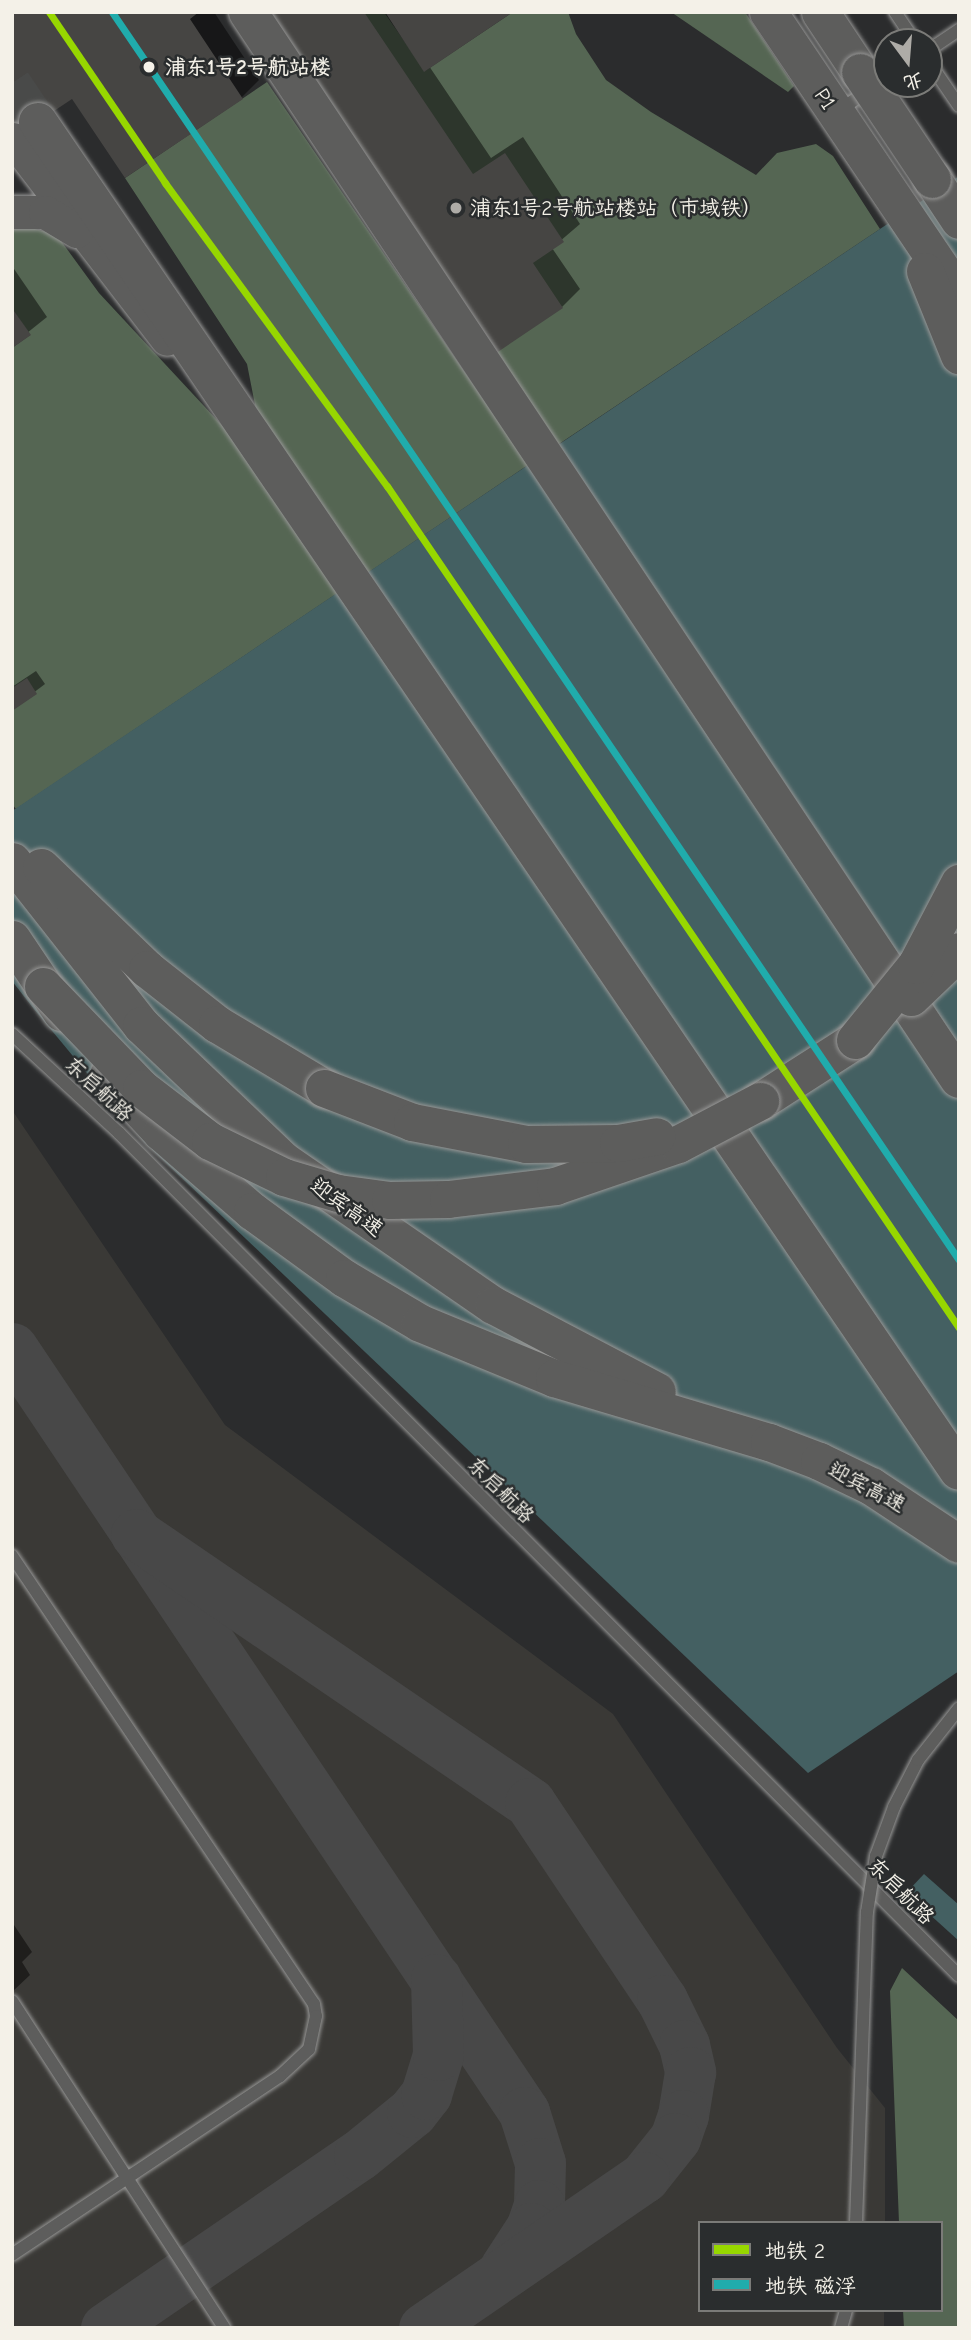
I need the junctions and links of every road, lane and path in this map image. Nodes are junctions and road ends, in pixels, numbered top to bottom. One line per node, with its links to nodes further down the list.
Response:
1 (248, 12): 33 (highway)
2 (768, 12): 15 (main road, P1)
3 (820, 12): 10 (main road)
4 (833, 12): 9 (lane)
5 (895, 12): 6 (lane)
6 (906, 28)
7 (959, 30): 8 (lane)
8 (943, 41)
9 (873, 73)
10 (873, 74)
11 (873, 76): 15 (lane)
12 (943, 83): 14 (lane)
13 (887, 98): 20 (main road, bridge)
14 (959, 106)
15 (835, 113): 17 (main road, P1)
16 (23, 136): 18 (street); 21 (street); 24 (highway)
17 (882, 185): 22 (main road); 23 (main road)
18 (12, 194)
19 (12, 212): 21 (street)
20 (959, 220)
21 (89, 240): 24 (street)
22 (959, 295)
23 (959, 355)
24 (254, 438): 36 (highway)
25 (12, 835): 34 (main road, bridge)
26 (12, 860): 35 (main road, 迎宾高速, bridge)
27 (959, 883): 32 (main road, bridge)
28 (12, 939): 30 (main road)
29 (959, 951): 32 (main road, bridge)
30 (43, 986): 34 (main road, bridge); 35 (main road, 迎宾高速, bridge)
31 (12, 1034): 40 (lane, 东启航路)
32 (855, 1040): 34 (main road)
33 (959, 1079)
34 (760, 1101)
35 (769, 1442): 37 (main road, 迎宾高速)
36 (959, 1471)
37 (959, 1544)
38 (12, 1556): 42 (lane)
39 (959, 1709): 43 (lane, bridge)
40 (959, 1976)
41 (12, 2001): 42 (lane)
42 (129, 2177): 44 (lane); 45 (lane)
43 (856, 2221)
44 (12, 2255)
45 (224, 2328)

